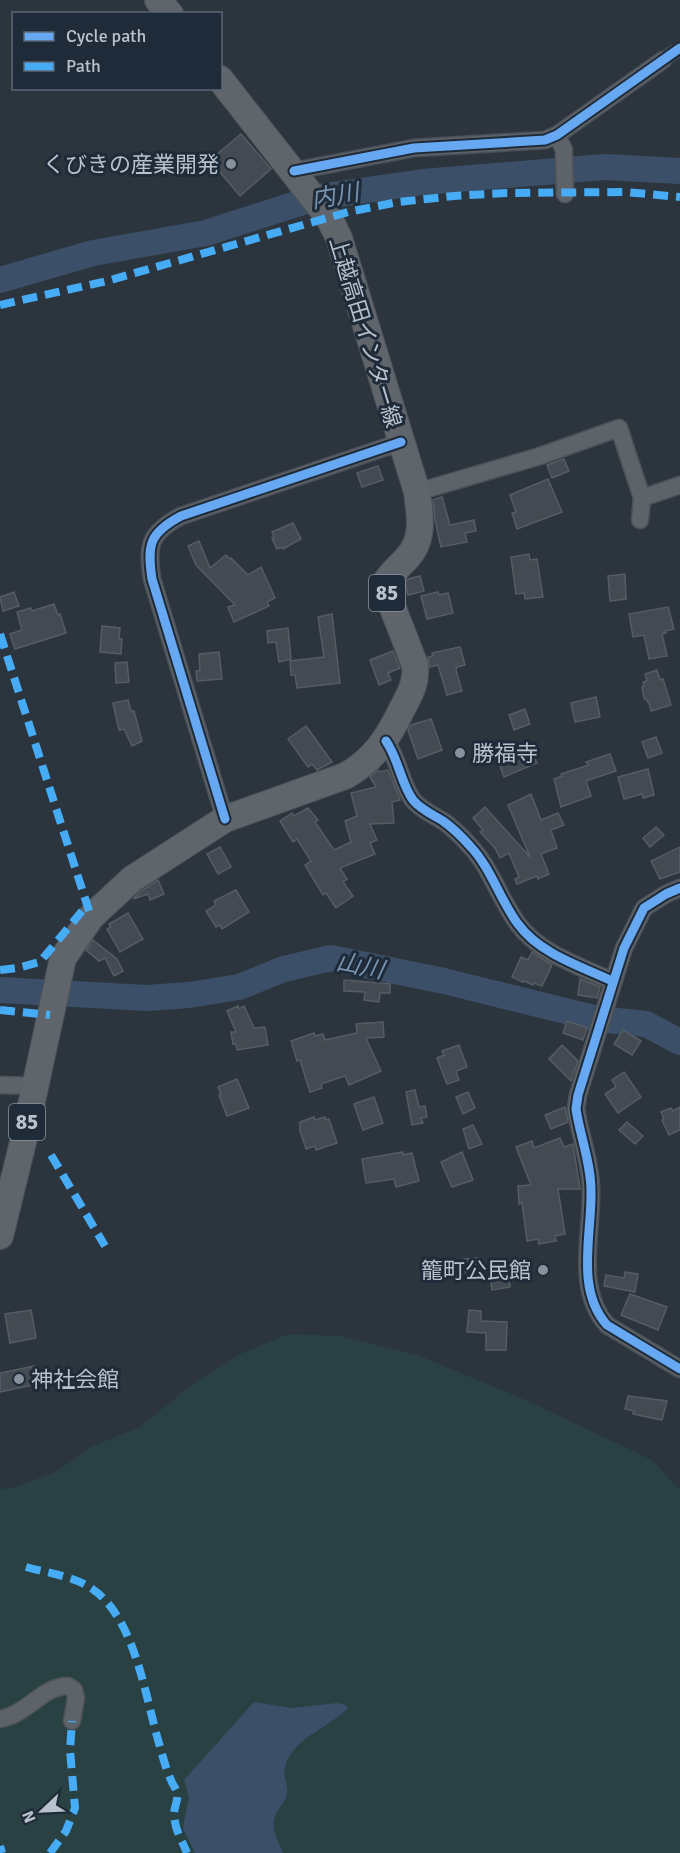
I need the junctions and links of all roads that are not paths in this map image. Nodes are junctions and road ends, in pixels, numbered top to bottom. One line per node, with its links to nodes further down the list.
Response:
1 (158, 0): 2 (main road)
2 (169, 12)
3 (663, 60): 5 (street)
4 (222, 81): 6 (main road, 上越高田インター線 / 85)
5 (561, 143): 6 (street); 7 (street)
6 (294, 171): 8 (main road, 上越高田インター線 / 85)
7 (565, 188)
8 (401, 442): 10 (main road, 上越高田インター線 / 85); 14 (street)
9 (680, 485): 11 (street)
10 (417, 492): 11 (street); 13 (main road, 上越高田インター線 / 85)
11 (642, 498): 12 (street)
12 (639, 520)
13 (386, 741): 14 (main road, 上越高田インター線 / 85); 16 (street)
14 (225, 819): 18 (main road, 上越高田インター線 / 85)
15 (680, 888): 16 (street)
16 (612, 981): 20 (street)
17 (0, 1085): 18 (street)
18 (34, 1086): 19 (main road, 上越高田インター線 / 85)
19 (0, 1236)
20 (680, 1370)
21 (0, 1719): 22 (street)
22 (72, 1721)

